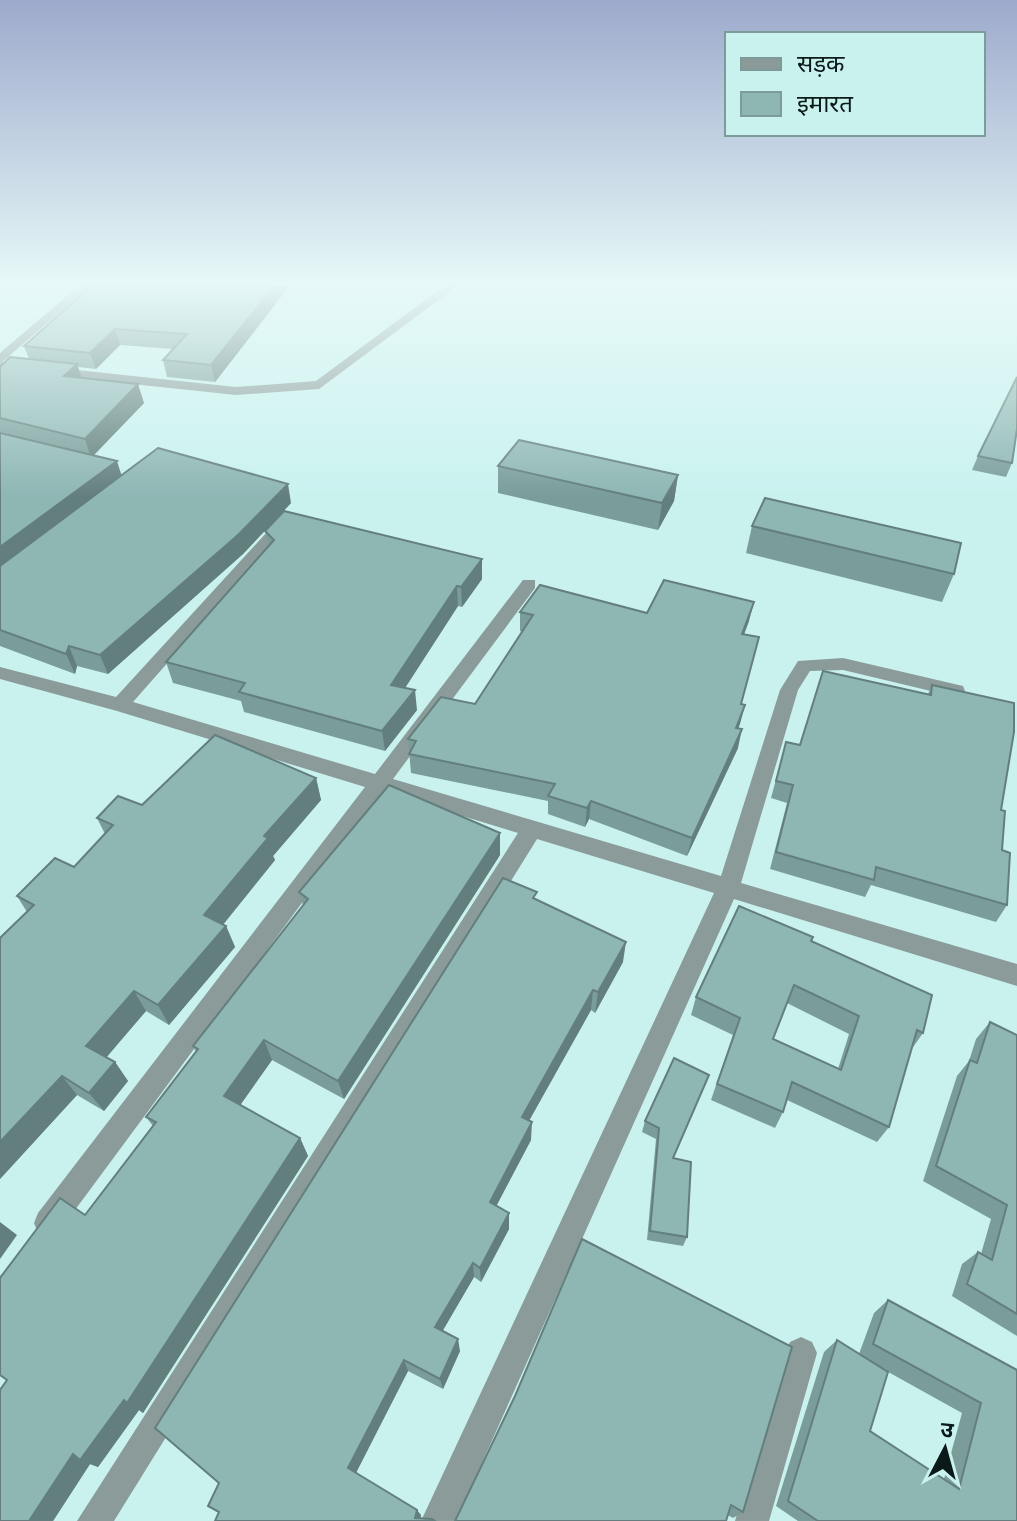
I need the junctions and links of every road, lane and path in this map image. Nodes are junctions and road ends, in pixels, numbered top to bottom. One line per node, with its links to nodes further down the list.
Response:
1 (359, 355): 2 (street)
2 (0, 366)
3 (284, 522): 7 (street)
4 (529, 584): 8 (street)
5 (0, 673): 7 (street)
6 (974, 695): 10 (street)
7 (120, 705): 8 (street)
8 (376, 783): 9 (street); 12 (street)
9 (533, 828): 10 (street); 14 (street)
10 (729, 886): 11 (street); 15 (street)
11 (1017, 975)
12 (38, 1237)
13 (801, 1353): 16 (street)
14 (94, 1521)
15 (438, 1521)
16 (752, 1521)

